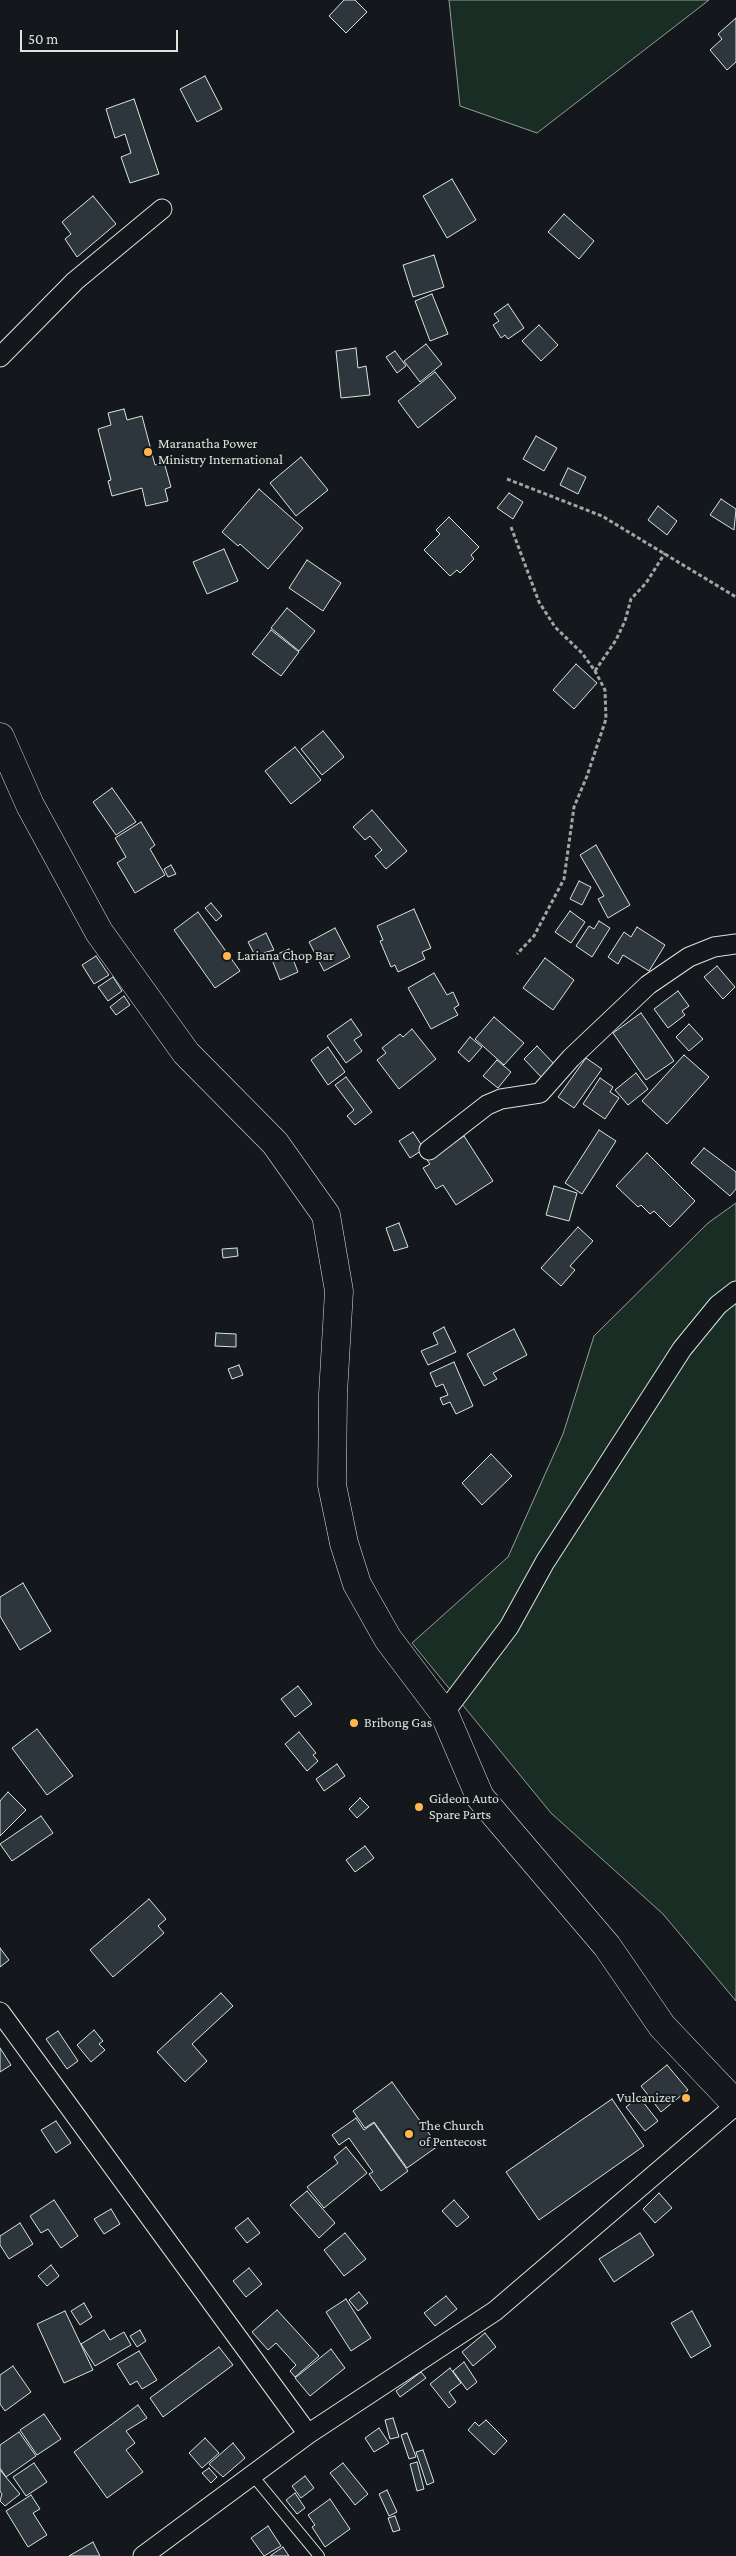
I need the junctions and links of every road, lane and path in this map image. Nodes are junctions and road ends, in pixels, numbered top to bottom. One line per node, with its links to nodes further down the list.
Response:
1 (162, 210): 2 (street)
2 (0, 357)
3 (507, 479): 5 (path)
4 (511, 527): 7 (path)
5 (665, 554): 6 (path); 7 (path)
6 (736, 598)
7 (595, 671): 10 (path)
8 (0, 737): 13 (main road)
9 (736, 944): 11 (street)
10 (517, 954)
11 (429, 1150)
12 (736, 1292): 13 (street)
13 (444, 1713): 15 (main road)
14 (0, 2012): 16 (street)
15 (736, 2104): 16 (street)
16 (308, 2434): 17 (street)
17 (253, 2476): 18 (street); 19 (lane)
18 (143, 2556)
19 (318, 2556)

